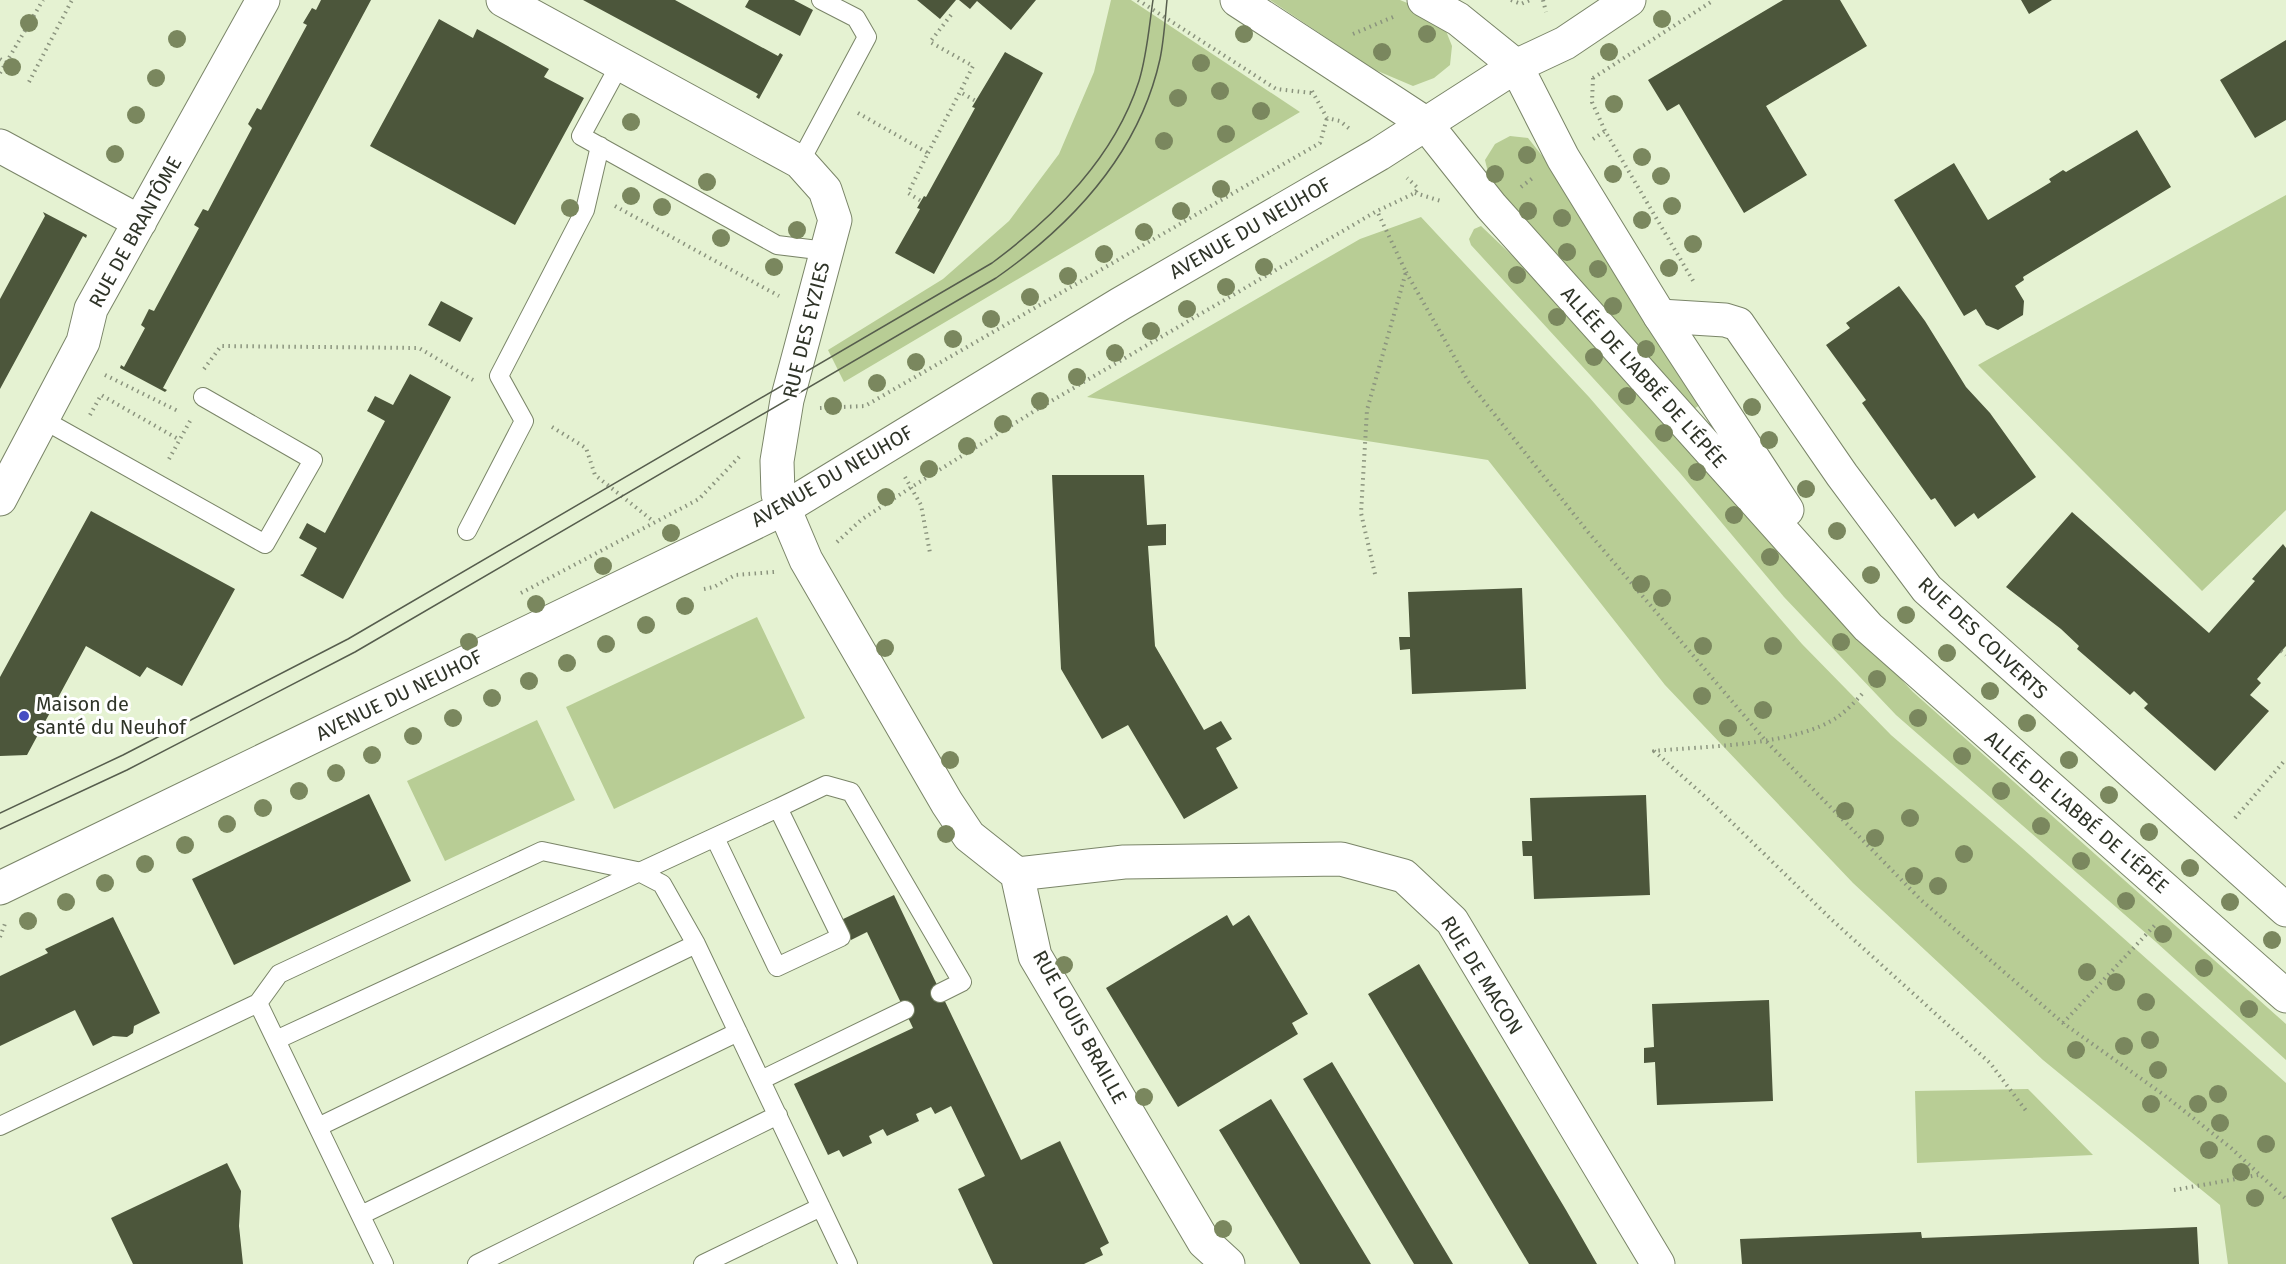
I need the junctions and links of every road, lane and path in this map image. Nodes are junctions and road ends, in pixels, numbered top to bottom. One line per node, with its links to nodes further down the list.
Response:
1 (43, 0): 16 (path)
2 (72, 0): 20 (path)
3 (262, 0): 37 (street, RUE DE BRANTÔME)
4 (503, 0): 17 (street, RUE DES EYZIES)
5 (821, 0): 23 (lane)
6 (1138, 0): 22 (path)
7 (1237, 0): 26 (street, ALLÉE DE L'ABBÉ DE L'ÉPÉE)
8 (1511, 0): 9 (path)
9 (1530, 0)
10 (1629, 0): 18 (street, AVENUE DU NEUHOF)
11 (1714, 0): 42 (path)
12 (1413, 7): 14 (path); 18 (street)
13 (951, 15): 21 (path)
14 (1345, 37)
15 (0, 59): 16 (path)
16 (6, 63): 19 (path)
17 (620, 64): 28 (lane); 30 (street, RUE DES EYZIES)
18 (1516, 66): 26 (street, AVENUE DU NEUHOF); 41 (street, ALLÉE DE L'ABBÉ DE L'ÉPÉE)
19 (0, 73)
20 (29, 82)
21 (960, 92): 24 (path); 29 (path)
22 (1312, 93)
23 (834, 100): 29 (path); 30 (lane)
24 (976, 101)
25 (1327, 118): 48 (path, AVENUE DU NEUHOF)
26 (1425, 123): 54 (street, AVENUE DU NEUHOF); 59 (street, ALLÉE DE L'ABBÉ DE L'ÉPÉE)
27 (0, 146): 37 (street)
28 (600, 146): 34 (lane); 38 (lane)
29 (928, 153): 35 (path)
30 (800, 162): 38 (street, RUE DES EYZIES)
31 (1538, 175): 33 (path)
32 (1418, 188): 36 (path)
33 (1520, 188)
34 (589, 192): 40 (path); 47 (lane)
35 (921, 201)
36 (1377, 211): 39 (path); 57 (path)
37 (140, 222): 43 (street, RUE DE BRANTÔME)
38 (826, 252): 54 (street, RUE DES EYZIES)
39 (1406, 272): 58 (path); 63 (path)
40 (789, 302)
41 (1660, 316): 42 (street, RUE DES COLVERTS); 59 (street, ALLÉE DE L'ABBÉ DE L'ÉPÉE)
42 (1716, 319): 71 (street, RUE DES COLVERTS)
43 (83, 342): 46 (path); 49 (street, RUE DE BRANTÔME)
44 (201, 375): 47 (path)
45 (203, 397): 51 (path); 52 (lane)
46 (184, 404)
47 (516, 406): 55 (path); 56 (lane)
48 (865, 406)
49 (42, 419): 50 (lane); 53 (street, RUE DE BRANTÔME)
50 (76, 438): 51 (path); 52 (lane)
51 (180, 440): 52 (path)
52 (156, 483)
53 (0, 499)
54 (783, 509): 69 (street); 70 (street, AVENUE DU NEUHOF)
55 (653, 521)
56 (467, 531)
57 (829, 547)
58 (1375, 574)
59 (1868, 627): 75 (street, ALLÉE DE L'ABBÉ DE L'ÉPÉE)
60 (2281, 651): 61 (path)
61 (2286, 655)
62 (1862, 694): 63 (path)
63 (1766, 740): 78 (path); 82 (path)
64 (2286, 759): 66 (path)
65 (778, 808): 67 (lane); 67 (lane); 74 (lane)
66 (2234, 819)
67 (715, 838): 68 (lane)
68 (638, 871): 73 (lane); 76 (lane); 80 (lane)
69 (1017, 874): 95 (street, RUE LOUIS BRAILLE); 96 (street, RUE DE MACON)
70 (0, 888)
71 (2286, 910)
72 (2160, 920): 78 (path)
73 (696, 944): 79 (lane); 85 (lane)
74 (940, 993)
75 (2286, 996)
76 (258, 1003): 80 (lane); 84 (lane)
77 (905, 1010): 81 (lane)
78 (2063, 1023): 86 (path)
79 (738, 1032): 81 (lane); 90 (lane)
80 (276, 1040): 85 (lane)
81 (761, 1080): 83 (lane)
82 (2027, 1112)
83 (778, 1116): 89 (lane); 92 (lane)
84 (0, 1126)
85 (318, 1127): 90 (lane)
86 (2259, 1175): 87 (path); 88 (path)
87 (2174, 1190)
88 (2286, 1199)
89 (821, 1207): 93 (lane); 94 (lane)
90 (361, 1215): 91 (lane)
91 (384, 1264)
92 (477, 1264)
93 (703, 1264)
94 (848, 1264)
95 (1228, 1264)
96 (1658, 1264)

